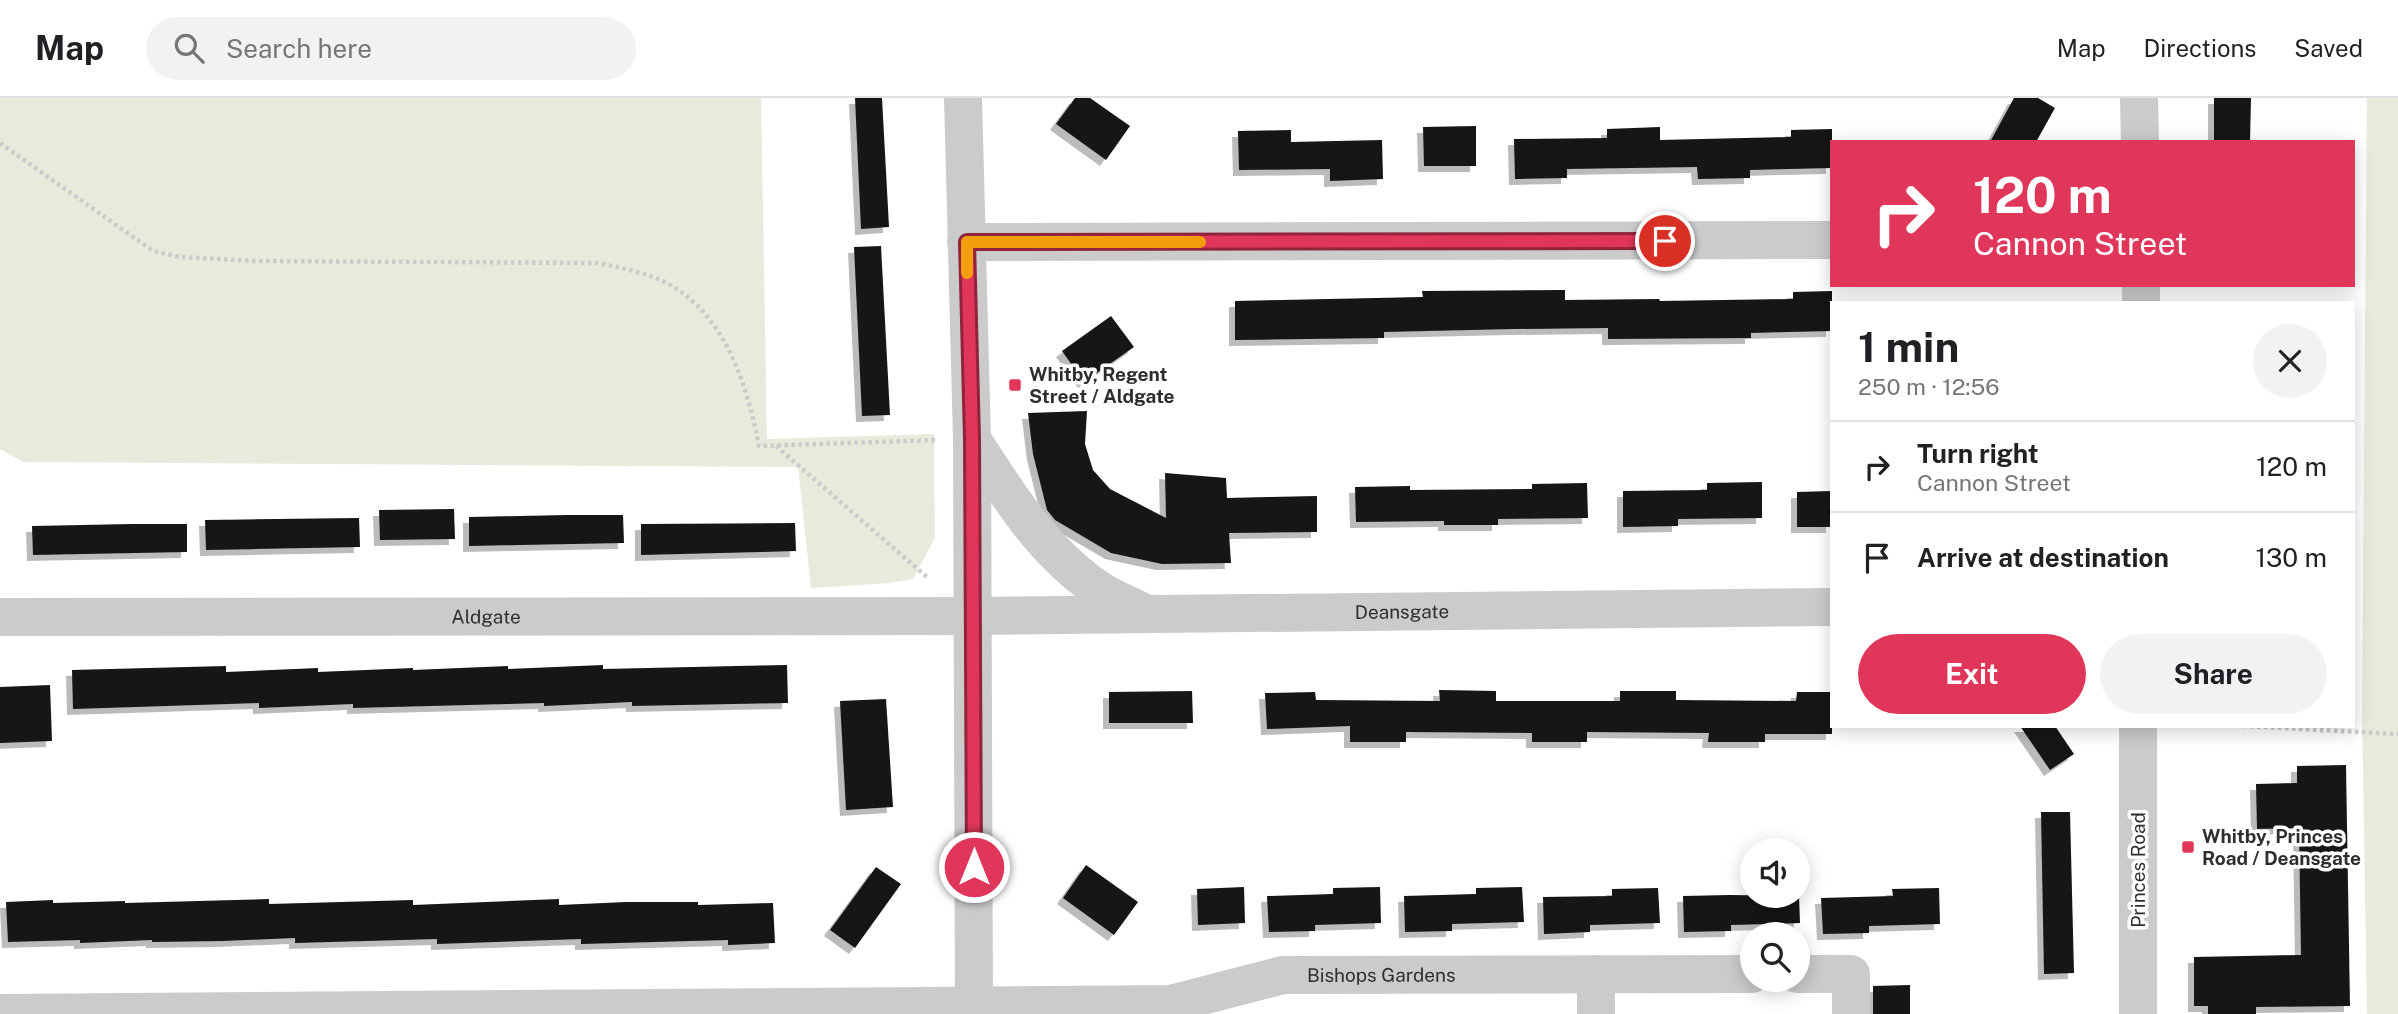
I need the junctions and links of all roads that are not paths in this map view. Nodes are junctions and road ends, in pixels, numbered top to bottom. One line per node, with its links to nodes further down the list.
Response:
1 (963, 98): 5 (street)
2 (2139, 98): 3 (street)
3 (2140, 140)
4 (1830, 240): 5 (street)
5 (967, 242): 6 (street)
6 (972, 439): 8 (street); 10 (street)
7 (1830, 607): 8 (street, Deansgate)
8 (1148, 615): 10 (street, Deansgate)
9 (0, 617): 10 (street, Aldgate)
10 (972, 617): 16 (street)
11 (2138, 728): 20 (street, Princes Road)
12 (1597, 974): 13 (street, Bishops Gardens); 15 (street, Bishops Gardens); 18 (street)
13 (1740, 974)
14 (1810, 974): 19 (street)
15 (1186, 1009): 16 (street, Bishops Gardens)
16 (974, 1010): 17 (street, Bishops Gardens)
17 (1, 1013)
18 (1596, 1014)
19 (1851, 1014)
20 (2138, 1014)

